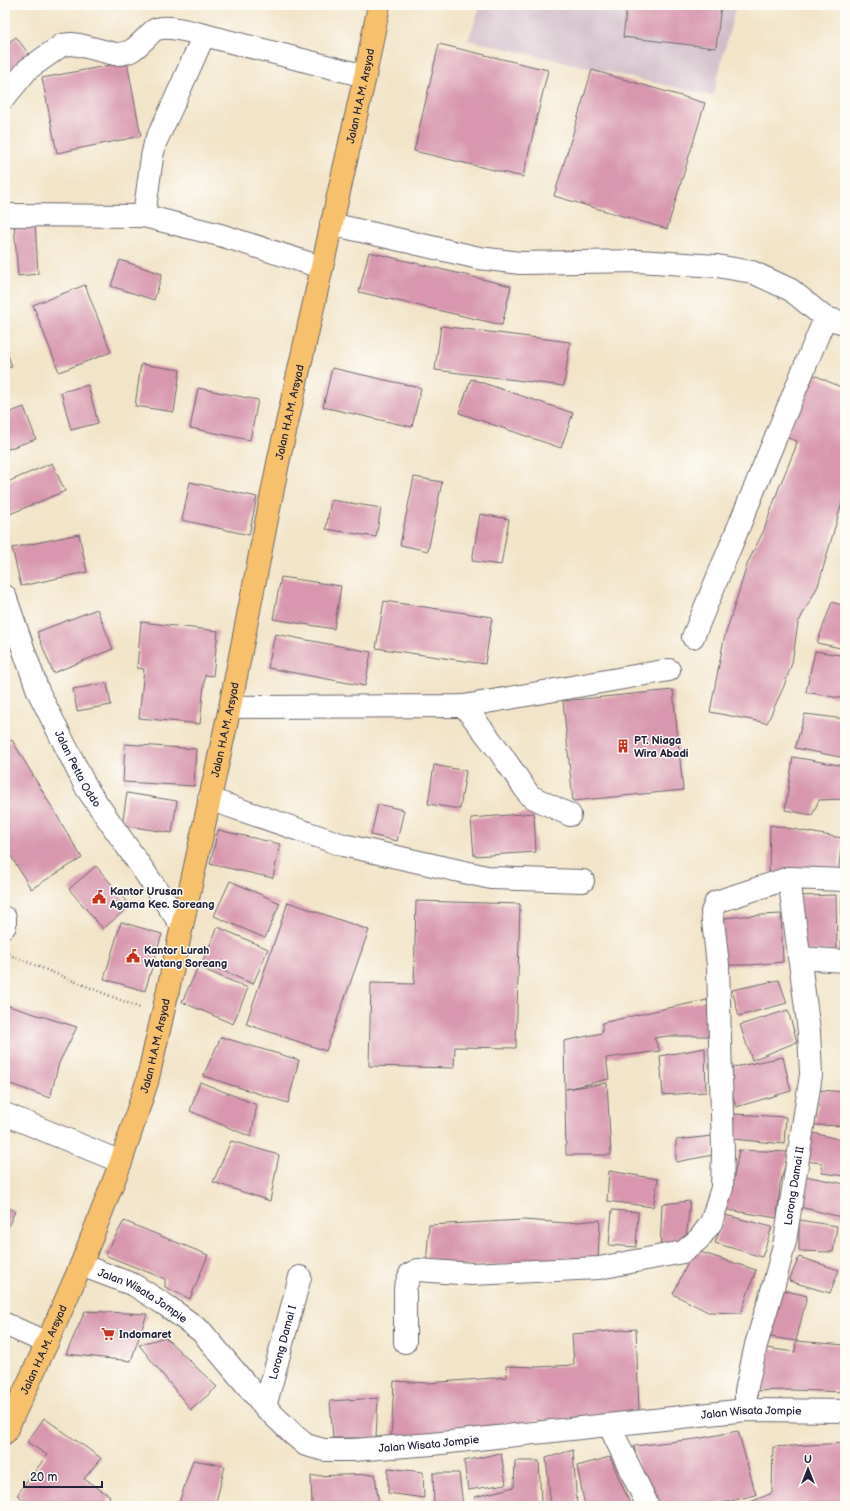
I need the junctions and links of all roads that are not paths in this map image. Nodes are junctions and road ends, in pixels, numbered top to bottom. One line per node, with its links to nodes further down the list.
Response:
1 (379, 5): 3 (highway, Jalan H.A.M. Arsyad)
2 (204, 35): 3 (street); 4 (street); 6 (street)
3 (365, 76): 7 (highway, Jalan H.A.M. Arsyad)
4 (5, 97)
5 (5, 215): 6 (street)
6 (144, 216): 8 (street)
7 (331, 224): 8 (highway, Jalan H.A.M. Arsyad); 9 (street)
8 (321, 267): 14 (highway, Jalan H.A.M. Arsyad)
9 (835, 320): 11 (street)
10 (5, 596): 22 (street, Jalan Petta Oddo)
11 (692, 638)
12 (669, 670): 13 (street)
13 (464, 706): 14 (street); 16 (street)
14 (230, 707): 15 (highway, Jalan H.A.M. Arsyad)
15 (209, 799): 19 (street); 22 (highway, Jalan H.A.M. Arsyad)
16 (570, 815)
17 (788, 878): 18 (street); 23 (street, Lorong Damai II); 30 (street)
18 (845, 880)
19 (583, 881)
20 (5, 918): 21 (street)
21 (5, 926)
22 (182, 926): 26 (highway, Jalan H.A.M. Arsyad)
23 (799, 958): 24 (street); 33 (street, Lorong Damai II)
24 (845, 961)
25 (5, 1114): 26 (street)
26 (121, 1162): 27 (highway, Jalan H.A.M. Arsyad)
27 (81, 1265): 31 (highway, Jalan H.A.M. Arsyad); 32 (street, Jalan Wisata Jompie)
28 (300, 1277): 32 (street, Lorong Damai I)
29 (5, 1324): 31 (street)
30 (405, 1342)
31 (47, 1343): 36 (highway, Jalan H.A.M. Arsyad)
32 (265, 1407): 35 (street, Jalan Wisata Jompie)
33 (746, 1410): 34 (street, Jalan Wisata Jompie); 35 (street, Jalan Wisata Jompie)
34 (845, 1411)
35 (609, 1424): 37 (street)
36 (5, 1433)
37 (648, 1506)

